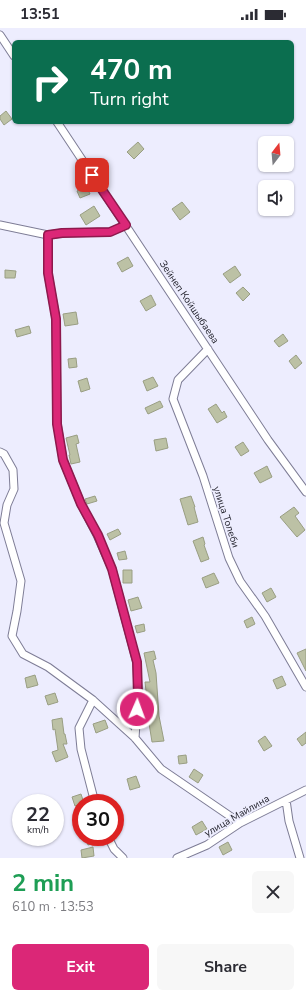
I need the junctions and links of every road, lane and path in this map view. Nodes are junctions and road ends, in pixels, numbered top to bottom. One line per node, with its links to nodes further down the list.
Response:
1 (0, 35): 2 (street)
2 (12, 53)
3 (58, 124): 5 (street, Зейнеп Койшыбаева)
4 (0, 225): 6 (street)
5 (126, 225): 6 (street); 7 (street, Зейнеп Койшыбаева)
6 (48, 235): 12 (street)
7 (208, 349): 9 (street, Зейнеп Койшыбаева); 10 (street, улица Толеби)
8 (0, 452): 11 (street)
9 (306, 492)
10 (306, 687)
11 (93, 700): 12 (street); 14 (street)
12 (135, 738): 16 (street)
13 (306, 790): 15 (street, улица Майлина)
14 (93, 794)
15 (286, 800): 16 (street, улица Майлина); 20 (street)
16 (240, 824): 19 (street, улица Майлина)
17 (112, 846): 18 (street)
18 (123, 858)
19 (177, 858)
20 (300, 858)

